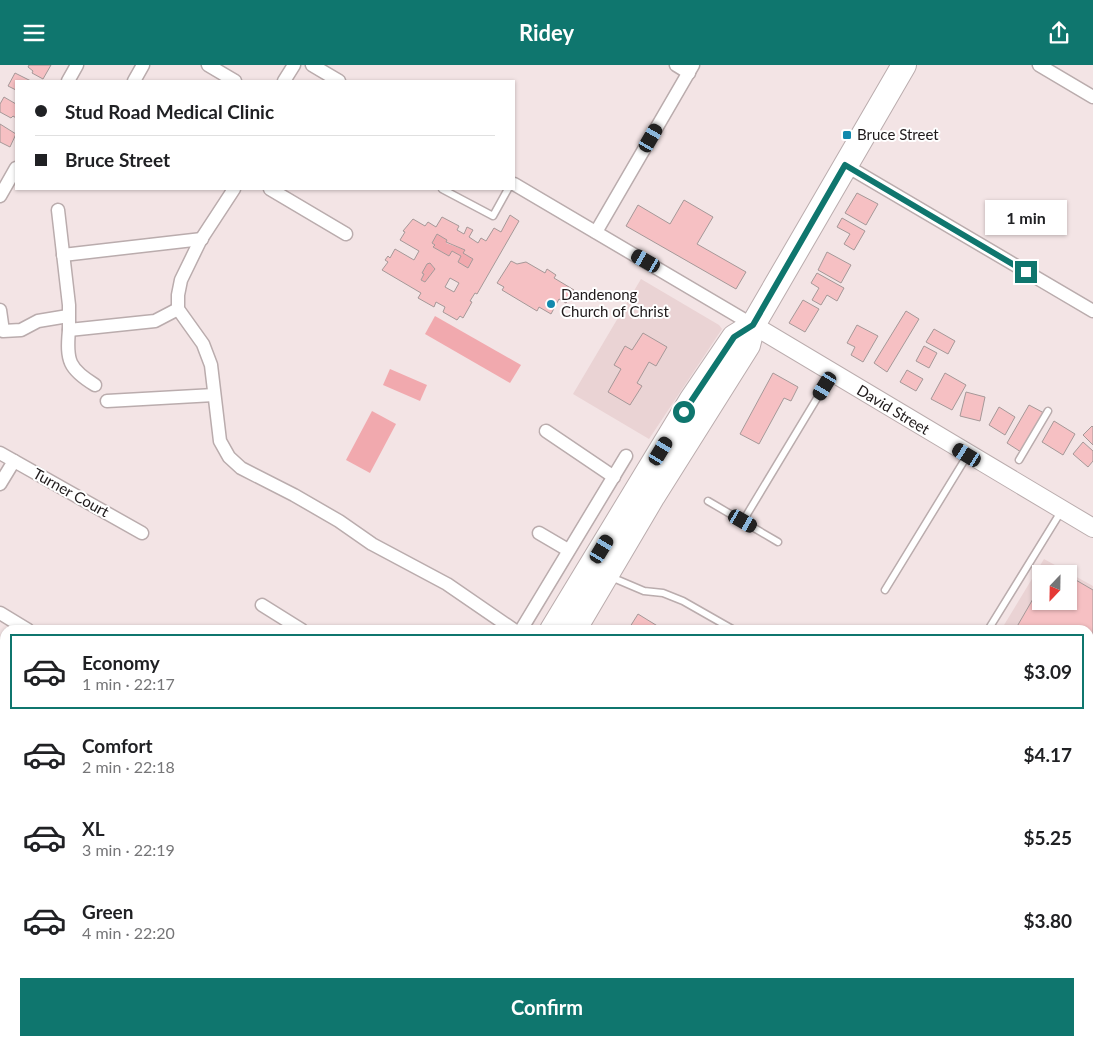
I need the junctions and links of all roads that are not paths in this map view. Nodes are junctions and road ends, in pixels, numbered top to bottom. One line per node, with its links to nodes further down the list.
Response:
1 (77, 65): 10 (street)
2 (143, 65): 11 (street)
3 (208, 65): 12 (street)
4 (294, 65): 13 (street)
5 (312, 65): 14 (street)
6 (676, 65): 9 (street)
7 (904, 65): 16 (highway)
8 (1040, 65): 15 (street)
9 (691, 69): 25 (street)
10 (69, 80)
11 (135, 80)
12 (233, 80)
13 (285, 80)
14 (337, 80)
15 (1093, 97)
16 (845, 165): 31 (street); 33 (highway)
17 (15, 170): 23 (street)
18 (515, 185): 25 (street, David Street)
19 (233, 190): 27 (street)
20 (272, 190): 26 (street)
21 (444, 190): 22 (lane)
22 (507, 190)
23 (0, 196)
24 (58, 210): 28 (street)
25 (596, 232): 33 (street, David Street)
26 (346, 234)
27 (202, 239): 28 (street); 29 (street)
28 (63, 255): 32 (street)
29 (178, 309): 34 (street); 37 (street)
30 (0, 310): 32 (street)
31 (1093, 311)
32 (68, 316): 34 (street)
33 (753, 325): 35 (main road, David Street); 56 (highway); 64 (highway)
34 (69, 330): 36 (street)
35 (832, 373): 42 (main road, David Street); 50 (lane)
36 (95, 385)
37 (214, 395): 38 (street); 62 (street)
38 (108, 401)
39 (1048, 411): 44 (lane)
40 (546, 431): 46 (street)
41 (0, 453): 45 (street, Turner Court)
42 (967, 455): 49 (main road, David Street); 57 (lane)
43 (626, 457): 46 (street)
44 (1019, 460)
45 (14, 461): 47 (street); 52 (street, Turner Court)
46 (614, 477): 55 (street)
47 (0, 484)
48 (708, 501): 50 (lane)
49 (1062, 509): 51 (main road, David Street); 68 (lane)
50 (743, 521): 54 (lane)
51 (1093, 528)
52 (142, 533)
53 (539, 533): 55 (street)
54 (778, 542)
55 (568, 550): 63 (street)
56 (601, 572): 65 (lane); 66 (highway); 67 (lane)
57 (885, 590)
58 (262, 605): 61 (street)
59 (0, 613): 60 (street)
60 (20, 625)
61 (294, 625)
62 (507, 625)
63 (524, 625)
64 (555, 625)
65 (564, 625)
66 (576, 625)
67 (725, 625)
68 (991, 625)

